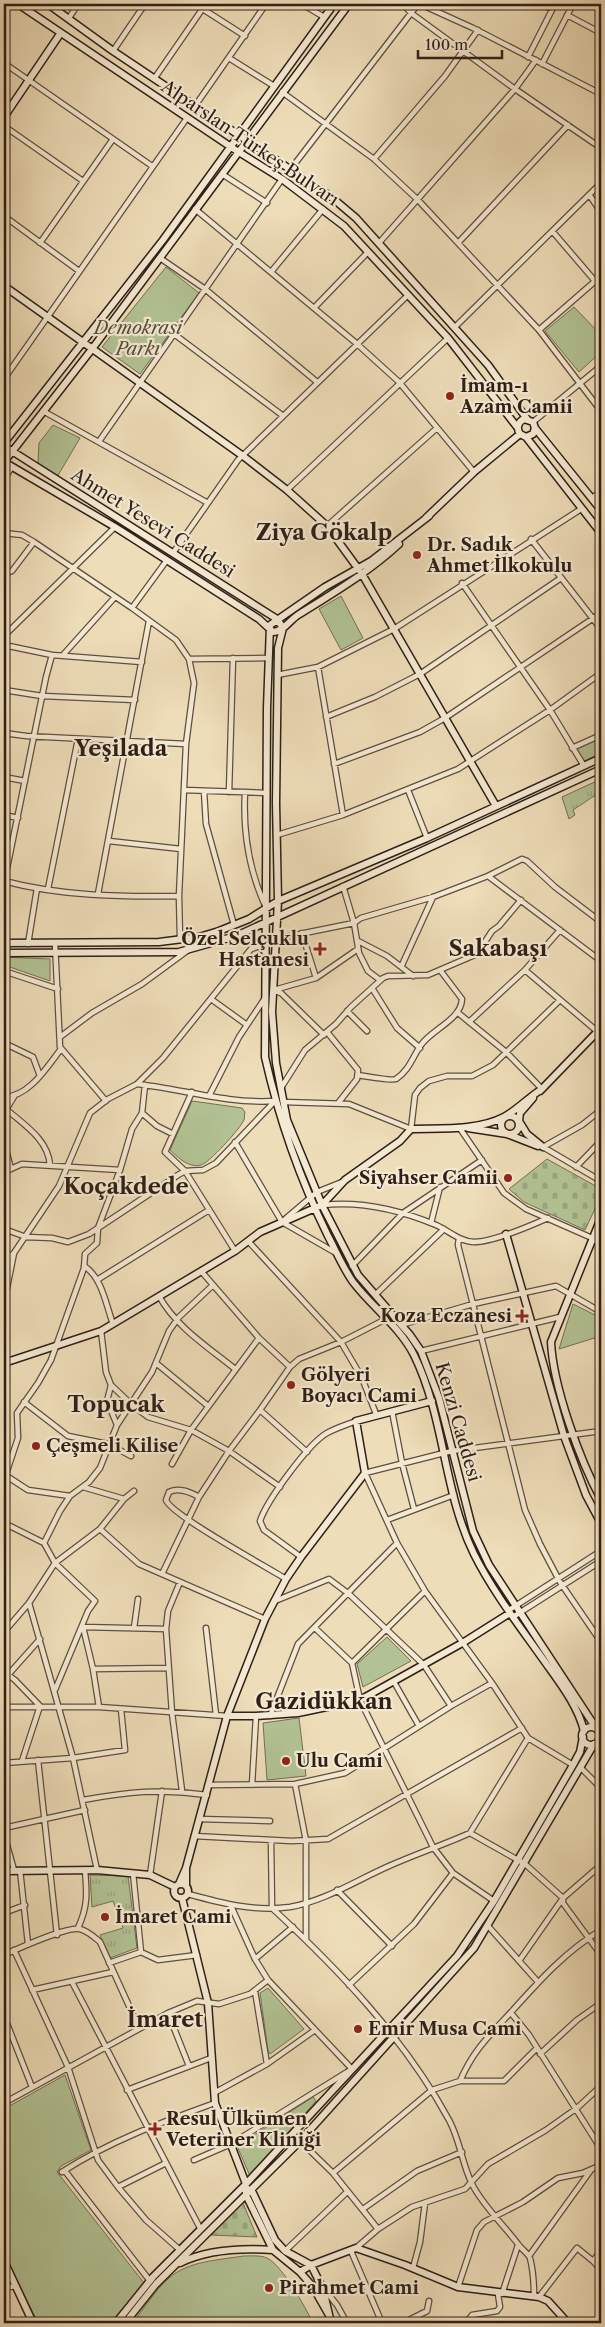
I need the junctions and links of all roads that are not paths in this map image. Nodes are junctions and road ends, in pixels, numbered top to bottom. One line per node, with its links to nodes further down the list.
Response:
1 (18, 4): 22 (main road, Alparslan Türkeş Bulvarı)
2 (48, 4): 20 (main road, Alparslan Türkeş Bulvarı)
3 (78, 4): 20 (street)
4 (145, 4): 25 (street)
5 (196, 4): 15 (street)
6 (266, 4): 24 (street)
7 (302, 4): 19 (street)
8 (334, 4): 19 (main road)
9 (349, 4): 36 (main road)
10 (403, 4): 17 (street)
11 (419, 4): 17 (street); 21 (street)
12 (540, 4): 16 (street)
13 (555, 4): 16 (street)
14 (573, 4): 18 (street)
15 (203, 8): 24 (street); 33 (street)
16 (552, 9): 27 (street)
17 (412, 12): 26 (street); 41 (street)
18 (567, 15): 23 (street); 31 (street)
19 (324, 17): 34 (main road)
20 (69, 18): 25 (main road, Alparslan Türkeş Bulvarı)
21 (478, 30): 26 (street); 27 (street)
22 (60, 34): 32 (main road); 40 (main road, Alparslan Türkeş Bulvarı)
23 (601, 34)
24 (244, 36): 28 (street)
25 (113, 51): 33 (main road, Alparslan Türkeş Bulvarı)
26 (464, 51): 35 (street); 50 (street)
27 (528, 57): 29 (street)
28 (229, 58): 34 (street); 38 (street)
29 (536, 60): 31 (street); 35 (street)
30 (4, 63): 32 (street)
31 (542, 64): 37 (street)
32 (29, 79): 39 (main road); 45 (street)
33 (154, 79): 38 (main road, Alparslan Türkeş Bulvarı)
34 (274, 86): 44 (main road)
35 (515, 89): 42 (street); 58 (street)
36 (282, 92): 41 (street); 46 (main road)
37 (601, 94)
38 (195, 106): 44 (main road, Alparslan Türkeş Bulvarı)
39 (4, 117)
40 (186, 118): 47 (main road, Alparslan Türkeş Bulvarı); 51 (street)
41 (326, 124): 50 (street); 52 (street)
42 (568, 125): 48 (street); 67 (street)
43 (4, 126): 55 (street)
44 (238, 136): 46 (main road, Alparslan Türkeş Bulvarı); 47 (main road)
45 (113, 139): 51 (street); 55 (street)
46 (246, 141): 49 (main road); 52 (main road, Alparslan Türkeş Bulvarı)
47 (230, 147): 49 (main road, Alparslan Türkeş Bulvarı); 85 (main road)
48 (601, 148)
49 (238, 152): 53 (main road); 54 (main road, Alparslan Türkeş Bulvarı)
50 (374, 159): 58 (street)
51 (152, 166): 71 (street)
52 (290, 170): 66 (main road, Alparslan Türkeş Bulvarı)
53 (221, 173): 59 (street); 60 (main road)
54 (282, 179): 59 (street); 61 (main road, Alparslan Türkeş Bulvarı)
55 (83, 182): 65 (street)
56 (601, 183): 57 (street)
57 (590, 196): 62 (street); 64 (street)
58 (418, 200): 66 (street); 67 (street)
59 (267, 203): 68 (street)
60 (196, 209): 68 (street); 70 (main road)
61 (323, 209): 69 (main road, Alparslan Türkeş Bulvarı); 72 (street)
62 (601, 212)
63 (4, 216): 65 (street)
64 (552, 232): 74 (street); 75 (street)
65 (40, 243): 71 (street)
66 (379, 243): 81 (main road, Alparslan Türkeş Bulvarı)
67 (458, 243): 75 (street)
68 (237, 244): 72 (street); 77 (street)
69 (368, 252): 78 (main road, Alparslan Türkeş Bulvarı); 79 (street)
70 (160, 258): 77 (street); 87 (main road)
71 (79, 271): 80 (street)
72 (271, 272): 79 (street)
73 (601, 276): 74 (street)
74 (595, 281): 82 (street)
75 (498, 284): 81 (street); 82 (street)
76 (4, 287): 80 (main road)
77 (205, 289): 83 (street); 91 (street)
78 (408, 294): 84 (main road, Alparslan Türkeş Bulvarı); 86 (street)
79 (314, 308): 86 (street)
80 (47, 316): 85 (main road); 89 (street)
81 (455, 327): 97 (main road, Alparslan Türkeş Bulvarı)
82 (538, 330): 93 (street)
83 (174, 334): 90 (street); 96 (street)
84 (448, 338): 92 (street); 99 (main road, Alparslan Türkeş Bulvarı)
85 (83, 342): 87 (main road); 101 (main road)
86 (356, 342): 91 (street); 92 (street)
87 (92, 349): 90 (main road); 94 (main road)
88 (601, 366): 93 (street)
89 (4, 379)
90 (140, 382): 100 (street); 103 (main road)
91 (317, 382): 96 (street)
92 (399, 382): 98 (street); 108 (street)
93 (579, 383): 95 (street); 97 (street)
94 (43, 411): 100 (street); 102 (main road)
95 (601, 411)
96 (282, 415): 103 (street)
97 (532, 423): 99 (main road); 99 (main road); 110 (main road, Alparslan Türkeş Bulvarı)
98 (438, 428): 106 (street); 115 (street)
99 (521, 433): 106 (main road); 112 (main road, Alparslan Türkeş Bulvarı)
100 (100, 440): 111 (street)
101 (4, 444): 102 (main road, Ahmet Yesevi Caddesi)
102 (13, 450): 104 (main road); 121 (main road, Ahmet Yesevi Caddesi)
103 (244, 456): 108 (main road); 111 (street)
104 (4, 462): 105 (main road, Ahmet Yesevi Caddesi)
105 (12, 467): 107 (street); 116 (main road, Ahmet Yesevi Caddesi)
106 (474, 472): 114 (main road)
107 (4, 479)
108 (287, 490): 115 (main road)
109 (601, 491): 110 (street)
110 (592, 498): 113 (main road, Alparslan Türkeş Bulvarı)
111 (208, 503): 121 (street)
112 (581, 509): 118 (main road, Alparslan Türkeş Bulvarı); 119 (street)
113 (601, 510)
114 (429, 516): 124 (main road); 126 (main road)
115 (327, 526): 124 (main road)
116 (115, 527): 122 (main road, Ahmet Yesevi Caddesi); 123 (street)
117 (4, 533): 120 (street)
118 (601, 533)
119 (531, 539): 127 (street); 128 (street)
120 (34, 542): 123 (street); 125 (street)
121 (173, 553): 133 (main road, Ahmet Yesevi Caddesi)
122 (167, 560): 130 (street); 137 (main road, Ahmet Yesevi Caddesi)
123 (72, 567): 129 (street); 140 (street)
124 (357, 568): 126 (main road); 133 (main road)
125 (4, 574)
126 (362, 574): 136 (main road); 138 (main road)
127 (562, 578): 132 (street); 135 (street)
128 (462, 583): 135 (street); 138 (street)
129 (115, 597): 130 (street); 142 (street)
130 (132, 608): 134 (street)
131 (601, 613): 132 (street)
132 (593, 618): 139 (street); 149 (street)
133 (277, 619): 136 (main road, Ahmet Yesevi Caddesi); 137 (main road)
134 (149, 621): 146 (street); 147 (street)
135 (492, 626): 149 (street); 150 (street)
136 (283, 628): 137 (main road); 152 (main road)
137 (270, 629): 145 (main road)
138 (394, 629): 148 (street); 150 (main road)
139 (601, 629)
140 (4, 636)
141 (4, 645): 143 (street)
142 (63, 655): 143 (street); 147 (street)
143 (52, 656): 154 (street)
144 (232, 658): 145 (street); 146 (street); 176 (street)
145 (268, 658): 178 (main road)
146 (189, 659): 164 (street)
147 (142, 662): 155 (street)
148 (318, 667): 152 (street); 157 (street)
149 (520, 667): 156 (street); 158 (street)
150 (420, 674): 157 (street); 158 (main road)
151 (601, 674): 156 (street)
152 (277, 675): 183 (main road)
153 (4, 690): 154 (street)
154 (42, 696): 155 (street); 161 (street)
155 (135, 700): 163 (street)
156 (550, 710): 165 (street); 167 (street)
157 (326, 717): 168 (street)
158 (445, 718): 167 (main road); 168 (street)
159 (4, 733): 161 (street)
160 (601, 735): 165 (street)
161 (35, 736): 162 (street); 172 (street)
162 (78, 739): 163 (street); 191 (street)
163 (128, 742): 164 (street); 185 (street)
164 (186, 744): 173 (street)
165 (572, 748): 169 (street)
166 (601, 758): 169 (main road)
167 (470, 762): 174 (street); 179 (main road)
168 (334, 764): 181 (street)
169 (584, 766): 179 (main road)
170 (601, 769): 189 (main road)
171 (4, 777): 172 (street)
172 (25, 781): 182 (street)
173 (184, 790): 175 (street); 186 (street)
174 (408, 790): 181 (street); 184 (street)
175 (204, 791): 176 (street); 202 (street)
176 (229, 792): 177 (street)
177 (245, 792): 178 (street); 197 (street)
178 (267, 793): 197 (main road)
179 (496, 806): 184 (main road)
180 (4, 815): 182 (street)
181 (342, 815): 183 (street)
182 (18, 818): 188 (street)
183 (277, 835): 196 (main road)
184 (427, 838): 196 (main road)
185 (109, 841): 186 (street); 192 (street)
186 (181, 849): 193 (street)
187 (488, 876): 194 (street); 195 (street); 200 (street)
188 (4, 882): 190 (street)
189 (342, 886): 198 (main road); 201 (street)
190 (37, 888): 191 (street); 211 (street)
191 (48, 889): 192 (street)
192 (98, 894): 193 (street)
193 (179, 896): 207 (street)
194 (433, 897): 201 (street); 220 (street)
195 (521, 900): 203 (street); 221 (street)
196 (278, 901): 197 (main road); 198 (main road)
197 (267, 908): 199 (main road); 202 (main road)
198 (276, 918): 199 (main road); 206 (main road, Kenzi Caddesi)
199 (266, 922): 205 (main road); 213 (main road, Kenzi Caddesi)
200 (601, 922)
201 (354, 923): 204 (street); 209 (street)
202 (234, 925): 207 (main road)
203 (560, 930): 219 (street); 222 (street)
204 (302, 933): 206 (street); 225 (street)
205 (236, 936): 208 (main road); 215 (main road)
206 (275, 938): 248 (main road, Kenzi Caddesi)
207 (180, 939): 212 (main road)
208 (252, 939): 213 (main road); 216 (street)
209 (358, 941): 214 (street); 220 (street)
210 (4, 943): 211 (main road)
211 (28, 944): 212 (main road)
212 (55, 944): 218 (street)
213 (263, 948): 216 (street); 229 (main road, Kenzi Caddesi)
214 (358, 948): 225 (street); 226 (street)
215 (189, 950): 218 (main road); 239 (street)
216 (251, 950): 230 (street)
217 (4, 953): 218 (main road)
218 (56, 954): 227 (street)
219 (601, 961)
220 (402, 965): 224 (street)
221 (440, 970): 224 (street); 233 (street)
222 (525, 970): 231 (street); 234 (street)
223 (4, 971): 227 (street)
224 (413, 976): 226 (street)
225 (316, 978): 238 (street)
226 (380, 980): 228 (street)
227 (58, 988): 239 (street)
228 (372, 988): 232 (street); 241 (street)
229 (265, 998): 235 (street); 255 (main road, Kenzi Caddesi)
230 (211, 999): 235 (street); 246 (street)
231 (559, 1001): 236 (street); 243 (street)
232 (347, 1011): 237 (street); 238 (street)
233 (457, 1012): 234 (street); 241 (street)
234 (469, 1022): 243 (street)
235 (247, 1025): 252 (street)
236 (600, 1030): 249 (main road)
237 (367, 1031)
238 (326, 1034): 244 (street); 248 (street)
239 (60, 1037): 242 (street)
240 (4, 1043): 245 (street)
241 (420, 1048): 244 (street)
242 (61, 1049): 245 (street); 254 (street)
243 (506, 1052): 249 (street); 264 (street)
244 (358, 1075): 257 (street)
245 (40, 1076): 251 (street)
246 (137, 1084): 247 (street); 254 (street)
247 (145, 1085): 250 (street); 260 (street)
248 (281, 1089): 256 (main road, Kenzi Caddesi)
249 (542, 1089): 261 (main road); 262 (main road)
250 (192, 1092): 252 (street); 265 (street)
251 (15, 1095): 253 (street); 259 (street)
252 (208, 1096): 255 (street)
253 (4, 1097)
254 (106, 1101): 274 (street)
255 (275, 1101): 269 (street); 283 (main road, Kenzi Caddesi)
256 (283, 1102): 257 (street); 282 (main road, Kenzi Caddesi)
257 (339, 1102): 264 (street)
258 (601, 1110): 270 (street)
259 (5, 1111): 272 (street)
260 (142, 1113): 265 (street); 276 (street)
261 (505, 1116): 262 (main road); 263 (main road); 266 (main road)
262 (519, 1121): 266 (main road); 270 (main road)
263 (459, 1127): 264 (main road); 266 (main road); 271 (street)
264 (411, 1128): 279 (main road)
265 (173, 1134): 277 (street)
266 (507, 1134): 270 (main road)
267 (601, 1140): 273 (street)
268 (4, 1142): 275 (street)
269 (235, 1142): 277 (street); 290 (street)
270 (542, 1147): 273 (street)
271 (482, 1160): 281 (street); 288 (street)
272 (50, 1165): 274 (street); 275 (street)
273 (576, 1166): 280 (street)
274 (68, 1168): 276 (street); 296 (street)
275 (11, 1169): 278 (street)
276 (120, 1170): 292 (street)
277 (185, 1171): 286 (street); 292 (street)
278 (4, 1172)
279 (345, 1180): 282 (street); 284 (main road)
280 (601, 1181)
281 (440, 1188): 287 (street); 291 (street)
282 (317, 1192): 283 (street); 284 (main road, Kenzi Caddesi)
283 (310, 1197): 285 (main road, Kenzi Caddesi); 290 (street)
284 (322, 1204): 285 (main road); 287 (street); 306 (main road, Kenzi Caddesi)
285 (314, 1208): 290 (main road); 303 (main road, Kenzi Caddesi)
286 (209, 1210): 301 (street); 308 (street)
287 (403, 1213): 291 (street); 306 (street)
288 (548, 1218): 295 (street); 298 (street)
289 (601, 1218): 298 (main road)
290 (282, 1222): 299 (main road); 303 (street)
291 (431, 1223): 294 (street)
292 (98, 1228): 296 (street); 305 (street)
293 (4, 1229): 296 (street)
294 (444, 1229): 297 (street); 311 (street)
295 (506, 1234): 297 (street); 310 (main road)
296 (26, 1237): 302 (street)
297 (459, 1238): 315 (street)
298 (592, 1238): 300 (street); 312 (main road)
299 (248, 1241): 301 (main road); 326 (street)
300 (601, 1245)
301 (235, 1251): 307 (main road)
302 (14, 1253): 304 (street); 314 (street)
303 (337, 1254): 318 (main road, Kenzi Caddesi)
304 (4, 1262)
305 (84, 1266): 308 (street); 327 (street)
306 (352, 1266): 311 (main road, Kenzi Caddesi)
307 (201, 1271): 309 (street); 313 (main road)
308 (97, 1280): 321 (street)
309 (213, 1285): 319 (street); 325 (street)
310 (522, 1293): 312 (street); 315 (street); 320 (main road)
311 (375, 1295): 322 (main road, Kenzi Caddesi)
312 (570, 1295): 316 (street); 317 (main road)
313 (159, 1296): 319 (street); 321 (main road)
314 (4, 1303)
315 (473, 1304): 322 (street); 324 (street)
316 (601, 1312)
317 (560, 1318): 320 (street); 346 (main road)
318 (386, 1319): 326 (street); 334 (main road, Kenzi Caddesi)
319 (176, 1321): 330 (street); 332 (street)
320 (531, 1323): 324 (street); 345 (main road)
321 (113, 1324): 323 (main road)
322 (401, 1325): 328 (main road, Kenzi Caddesi)
323 (101, 1331): 327 (main road); 333 (street)
324 (482, 1336): 328 (street); 347 (street)
325 (259, 1338): 331 (street); 332 (street)
326 (341, 1342): 331 (street); 340 (street)
327 (55, 1346): 329 (main road); 335 (street)
328 (421, 1350): 350 (main road, Kenzi Caddesi)
329 (4, 1363)
330 (156, 1363): 336 (street); 337 (street)
331 (290, 1366): 338 (street)
332 (235, 1369): 337 (street)
333 (111, 1384): 336 (street); 342 (street)
334 (432, 1401): 339 (main road); 352 (main road, Kenzi Caddesi)
335 (24, 1402): 348 (street); 357 (street)
336 (132, 1405): 342 (street); 343 (street)
337 (208, 1406): 343 (street)
338 (260, 1410): 349 (street); 351 (street)
339 (392, 1410): 340 (main road); 354 (street)
340 (376, 1414): 341 (main road)
341 (356, 1421): 351 (street); 356 (main road)
342 (117, 1424): 348 (street)
343 (191, 1430): 349 (street); 355 (street)
344 (601, 1431): 346 (street)
345 (564, 1436): 346 (street); 347 (street); 370 (main road)
346 (574, 1436): 365 (main road)
347 (510, 1443): 350 (street); 380 (street)
348 (108, 1444): 353 (street); 358 (street)
349 (229, 1451): 359 (street); 363 (street)
350 (452, 1451): 352 (street); 388 (main road, Kenzi Caddesi)
351 (307, 1452): 359 (street)
352 (443, 1453): 354 (street); 361 (main road, Kenzi Caddesi)
353 (132, 1456)
354 (402, 1463): 356 (street); 366 (street)
355 (172, 1464)
356 (365, 1473): 368 (street); 375 (main road)
357 (5, 1474): 362 (street)
358 (83, 1487): 362 (street); 364 (street)
359 (280, 1487): 375 (street)
360 (134, 1491): 364 (street)
361 (454, 1495): 366 (street); 390 (main road, Kenzi Caddesi)
362 (70, 1496): 372 (street)
363 (199, 1497): 367 (street); 367 (street)
364 (124, 1499): 371 (street)
365 (601, 1499)
366 (414, 1509): 368 (street)
367 (188, 1520): 378 (street); 379 (street)
368 (387, 1520): 373 (street)
369 (4, 1523): 372 (street)
370 (601, 1523)
371 (100, 1529): 377 (street); 378 (street)
372 (44, 1543): 377 (street)
373 (397, 1543): 383 (street); 384 (street)
374 (601, 1551): 380 (street)
375 (301, 1557): 379 (main road)
376 (601, 1561): 382 (street)
377 (55, 1563): 387 (street); 392 (street)
378 (162, 1574): 381 (street)
379 (286, 1579): 386 (main road)
380 (558, 1579): 382 (street); 388 (street)
381 (180, 1582): 391 (street); 396 (street)
382 (562, 1585): 389 (street); 400 (street)
383 (425, 1591): 397 (street); 401 (street)
384 (349, 1594): 386 (street); 395 (street); 397 (street)
385 (138, 1599): 393 (street)
386 (274, 1602): 391 (main road)
387 (29, 1604): 398 (street); 399 (street)
388 (515, 1606): 389 (main road, Kenzi Caddesi); 390 (street)
389 (520, 1612): 390 (street); 424 (main road, Kenzi Caddesi)
390 (511, 1613): 401 (main road); 425 (main road, Kenzi Caddesi)
391 (265, 1619): 419 (main road)
392 (83, 1627): 393 (street); 405 (street); 409 (street)
393 (134, 1628): 396 (street)
394 (206, 1628): 418 (street)
395 (315, 1628): 402 (street); 421 (street)
396 (166, 1629): 404 (street)
397 (387, 1629): 402 (street); 403 (street)
398 (4, 1632)
399 (40, 1639): 406 (street); 409 (street)
400 (601, 1639)
401 (464, 1642): 403 (main road); 408 (street)
402 (352, 1663): 410 (street)
403 (424, 1665): 407 (main road); 413 (street)
404 (168, 1668): 405 (street); 417 (street)
405 (93, 1669): 415 (street)
406 (6, 1674): 411 (street)
407 (394, 1682): 410 (main road); 422 (street)
408 (492, 1683): 413 (street); 423 (street)
409 (55, 1691): 412 (street)
410 (360, 1700): 421 (main road); 428 (street)
411 (40, 1706): 412 (street); 414 (street); 432 (street)
412 (59, 1706): 415 (street); 429 (street)
413 (451, 1706): 422 (street)
414 (4, 1707)
415 (99, 1707): 416 (street)
416 (122, 1709): 417 (street); 429 (street)
417 (172, 1713): 418 (street); 440 (street)
418 (216, 1715): 419 (street)
419 (227, 1716): 420 (main road); 436 (main road)
420 (256, 1716): 421 (main road); 437 (street)
421 (270, 1716)
422 (419, 1726): 428 (street)
423 (522, 1728): 426 (street); 441 (street)
424 (600, 1732): 425 (main road); 427 (main road)
425 (583, 1734): 427 (main road); 433 (main road)
426 (528, 1738): 433 (street); 449 (street)
427 (597, 1744): 434 (main road)
428 (383, 1748): 435 (street); 441 (street)
429 (73, 1758): 430 (street); 443 (street)
430 (38, 1760): 432 (street); 446 (street)
431 (4, 1762): 432 (street)
432 (22, 1762)
433 (573, 1766): 455 (main road)
434 (581, 1768): 438 (street); 456 (main road)
435 (295, 1784): 437 (street); 453 (street)
436 (209, 1785): 437 (street); 442 (main road)
437 (252, 1786)
438 (601, 1788)
439 (162, 1791): 440 (street); 443 (street); 465 (street)
440 (182, 1791): 442 (street)
441 (408, 1794): 453 (street); 454 (street)
442 (207, 1795): 445 (main road)
443 (83, 1800): 444 (street)
444 (85, 1810): 446 (street); 461 (street)
445 (200, 1819): 447 (street); 451 (main road)
446 (44, 1820): 448 (street); 459 (street)
447 (270, 1821)
448 (4, 1828)
449 (470, 1832): 454 (street); 455 (street)
450 (4, 1834): 458 (street)
451 (194, 1836): 452 (street); 466 (main road)
452 (271, 1840): 453 (street); 474 (street)
453 (306, 1841): 471 (street)
454 (434, 1848): 463 (street); 467 (street)
455 (517, 1861): 456 (street); 470 (main road)
456 (525, 1864): 469 (street); 476 (main road)
457 (601, 1865): 469 (street)
458 (17, 1870): 459 (main road); 462 (main road); 472 (street)
459 (51, 1870): 460 (main road); 480 (street)
460 (86, 1870): 461 (main road); 477 (street)
461 (97, 1870): 464 (main road)
462 (4, 1871)
463 (453, 1873): 470 (street); 484 (street)
464 (132, 1874): 465 (main road); 486 (street)
465 (150, 1875): 466 (main road)
466 (180, 1886): 468 (main road); 468 (main road)
467 (337, 1890): 471 (street); 484 (street)
468 (185, 1896): 473 (street); 489 (main road)
469 (563, 1898): 481 (street); 491 (street)
470 (494, 1901): 507 (main road)
471 (308, 1903): 474 (street); 482 (street)
472 (25, 1905): 475 (street); 483 (street)
473 (231, 1906): 474 (street); 490 (street)
474 (272, 1908): 478 (street)
475 (4, 1913)
476 (488, 1926): 491 (street); 508 (main road)
477 (78, 1928): 480 (street); 492 (street)
478 (293, 1928): 482 (street); 490 (street)
479 (601, 1930): 481 (street)
480 (57, 1935): 483 (street)
481 (589, 1938): 487 (street); 496 (street)
482 (306, 1939): 497 (street)
483 (28, 1944): 485 (street)
484 (392, 1946): 497 (street)
485 (14, 1950): 488 (street); 498 (street)
486 (141, 1952): 489 (street); 492 (street)
487 (601, 1954)
488 (4, 1955)
489 (198, 1955): 500 (main road)
490 (255, 1959): 494 (street)
491 (518, 1961): 496 (street)
492 (109, 1963): 493 (street)
493 (113, 1972): 495 (street); 505 (street)
494 (268, 1980): 499 (street); 506 (street)
495 (72, 1982): 498 (street); 509 (street)
496 (538, 1982): 502 (street)
497 (349, 1984): 507 (street)
498 (32, 1990): 515 (street)
499 (255, 1991): 500 (street); 513 (street)
500 (208, 2003): 503 (street); 512 (main road)
501 (601, 2003): 511 (street)
502 (511, 2012): 510 (street); 517 (street)
503 (168, 2013): 505 (street); 514 (street)
504 (4, 2017): 519 (street)
505 (139, 2028): 509 (street)
506 (316, 2030): 513 (street); 516 (street)
507 (388, 2030): 508 (street); 516 (main road)
508 (393, 2036): 521 (street); 527 (main road)
509 (107, 2046): 515 (street); 520 (street)
510 (537, 2048): 511 (street); 517 (street)
511 (540, 2054): 525 (street)
512 (211, 2058): 514 (street); 522 (main road)
513 (267, 2064): 522 (street)
514 (189, 2066): 520 (street)
515 (68, 2067): 519 (street); 530 (street)
516 (352, 2069): 528 (street); 537 (main road)
517 (460, 2081): 521 (street)
518 (601, 2086): 525 (street)
519 (32, 2087): 523 (street)
520 (127, 2090): 526 (street)
521 (432, 2090): 531 (street); 536 (street)
522 (214, 2094): 524 (main road)
523 (4, 2103)
524 (216, 2103): 526 (street); 528 (main road)
525 (576, 2108): 529 (street); 538 (street)
526 (146, 2128): 530 (street); 533 (street)
527 (300, 2141): 536 (street); 540 (main road)
528 (231, 2144): 532 (street); 537 (main road)
529 (601, 2149)
530 (96, 2152): 539 (street); 562 (street)
531 (462, 2152): 538 (street); 544 (street)
532 (194, 2160)
533 (166, 2164): 539 (street); 546 (street)
534 (601, 2165): 535 (street)
535 (592, 2170): 545 (street); 554 (street)
536 (332, 2173): 541 (street)
537 (246, 2184): 540 (main road); 542 (main road); 546 (main road)
538 (472, 2184): 543 (street); 545 (street)
539 (118, 2188): 549 (street)
540 (252, 2190): 542 (main road); 552 (main road)
541 (347, 2192): 544 (street); 552 (street)
542 (246, 2195): 550 (main road); 558 (main road)
543 (424, 2203): 547 (street); 559 (street)
544 (364, 2210): 547 (street)
545 (495, 2218): 548 (street); 565 (street)
546 (200, 2228): 549 (main road)
547 (378, 2229): 551 (street)
548 (518, 2245): 554 (street); 567 (street)
549 (180, 2250): 562 (main road)
550 (273, 2250): 558 (main road); 561 (main road)
551 (353, 2250): 557 (main road); 559 (main road); 576 (street)
552 (285, 2251): 557 (main road)
553 (601, 2251): 556 (street)
554 (529, 2256): 568 (street)
555 (4, 2261): 563 (main road)
556 (593, 2261): 560 (street); 568 (street)
557 (311, 2265): 561 (main road); 564 (main road)
558 (175, 2266): 573 (main road)
559 (413, 2268): 565 (main road)
560 (601, 2270)
561 (300, 2272): 570 (main road)
562 (150, 2281): 572 (main road)
563 (16, 2286): 566 (street); 571 (main road)
564 (322, 2287): 570 (main road); 575 (street)
565 (458, 2287): 567 (main road)
566 (4, 2288)
567 (500, 2294): 568 (main road); 578 (street)
568 (536, 2297): 579 (main road)
569 (429, 2301): 577 (street)
570 (329, 2315): 574 (main road)
571 (33, 2323)
572 (116, 2323)
573 (125, 2323)
574 (331, 2323)
575 (347, 2323)
576 (382, 2323)
577 (403, 2323)
578 (466, 2323)
579 (568, 2323)

